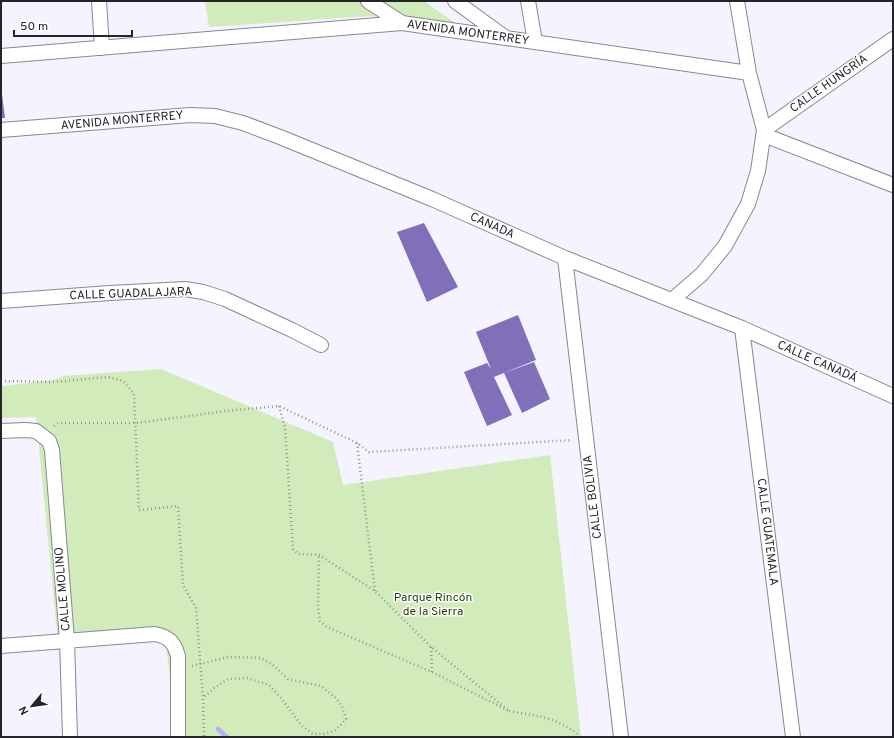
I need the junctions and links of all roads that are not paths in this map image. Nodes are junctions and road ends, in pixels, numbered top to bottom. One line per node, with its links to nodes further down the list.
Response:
1 (99, 1): 10 (street)
2 (368, 1): 6 (street)
3 (455, 1): 7 (street)
4 (528, 1): 9 (street)
5 (737, 1): 12 (street)
6 (402, 23): 7 (street, AVENIDA MONTERREY); 10 (street, AVENIDA MONTERREY)
7 (504, 38): 9 (street, AVENIDA MONTERREY)
8 (893, 38): 15 (street, CALLE HUNGRÍA)
9 (535, 42): 12 (street, AVENIDA MONTERREY)
10 (102, 48): 11 (street, AVENIDA MONTERREY)
11 (1, 56)
12 (749, 73): 15 (street)
13 (243, 123): 14 (street, AVENIDA MONTERREY); 17 (street, CANADA)
14 (1, 130)
15 (764, 133): 16 (street); 18 (street)
16 (893, 185)
17 (565, 258): 18 (street, CANADA); 28 (street, CALLE BOLIVIA)
18 (672, 300): 20 (street, CANADA)
19 (1, 301): 21 (street, CALLE GUADALAJARA)
20 (742, 328): 22 (street, CALLE CANADÁ); 29 (street, CALLE GUATEMALA)
21 (321, 345)
22 (893, 396)
23 (1, 431): 24 (street, CALLE MOLINO)
24 (67, 640): 25 (street); 26 (street, CALLE MOLINO); 27 (street)
25 (1, 646)
26 (70, 737)
27 (178, 737)
28 (621, 737)
29 (793, 737)

